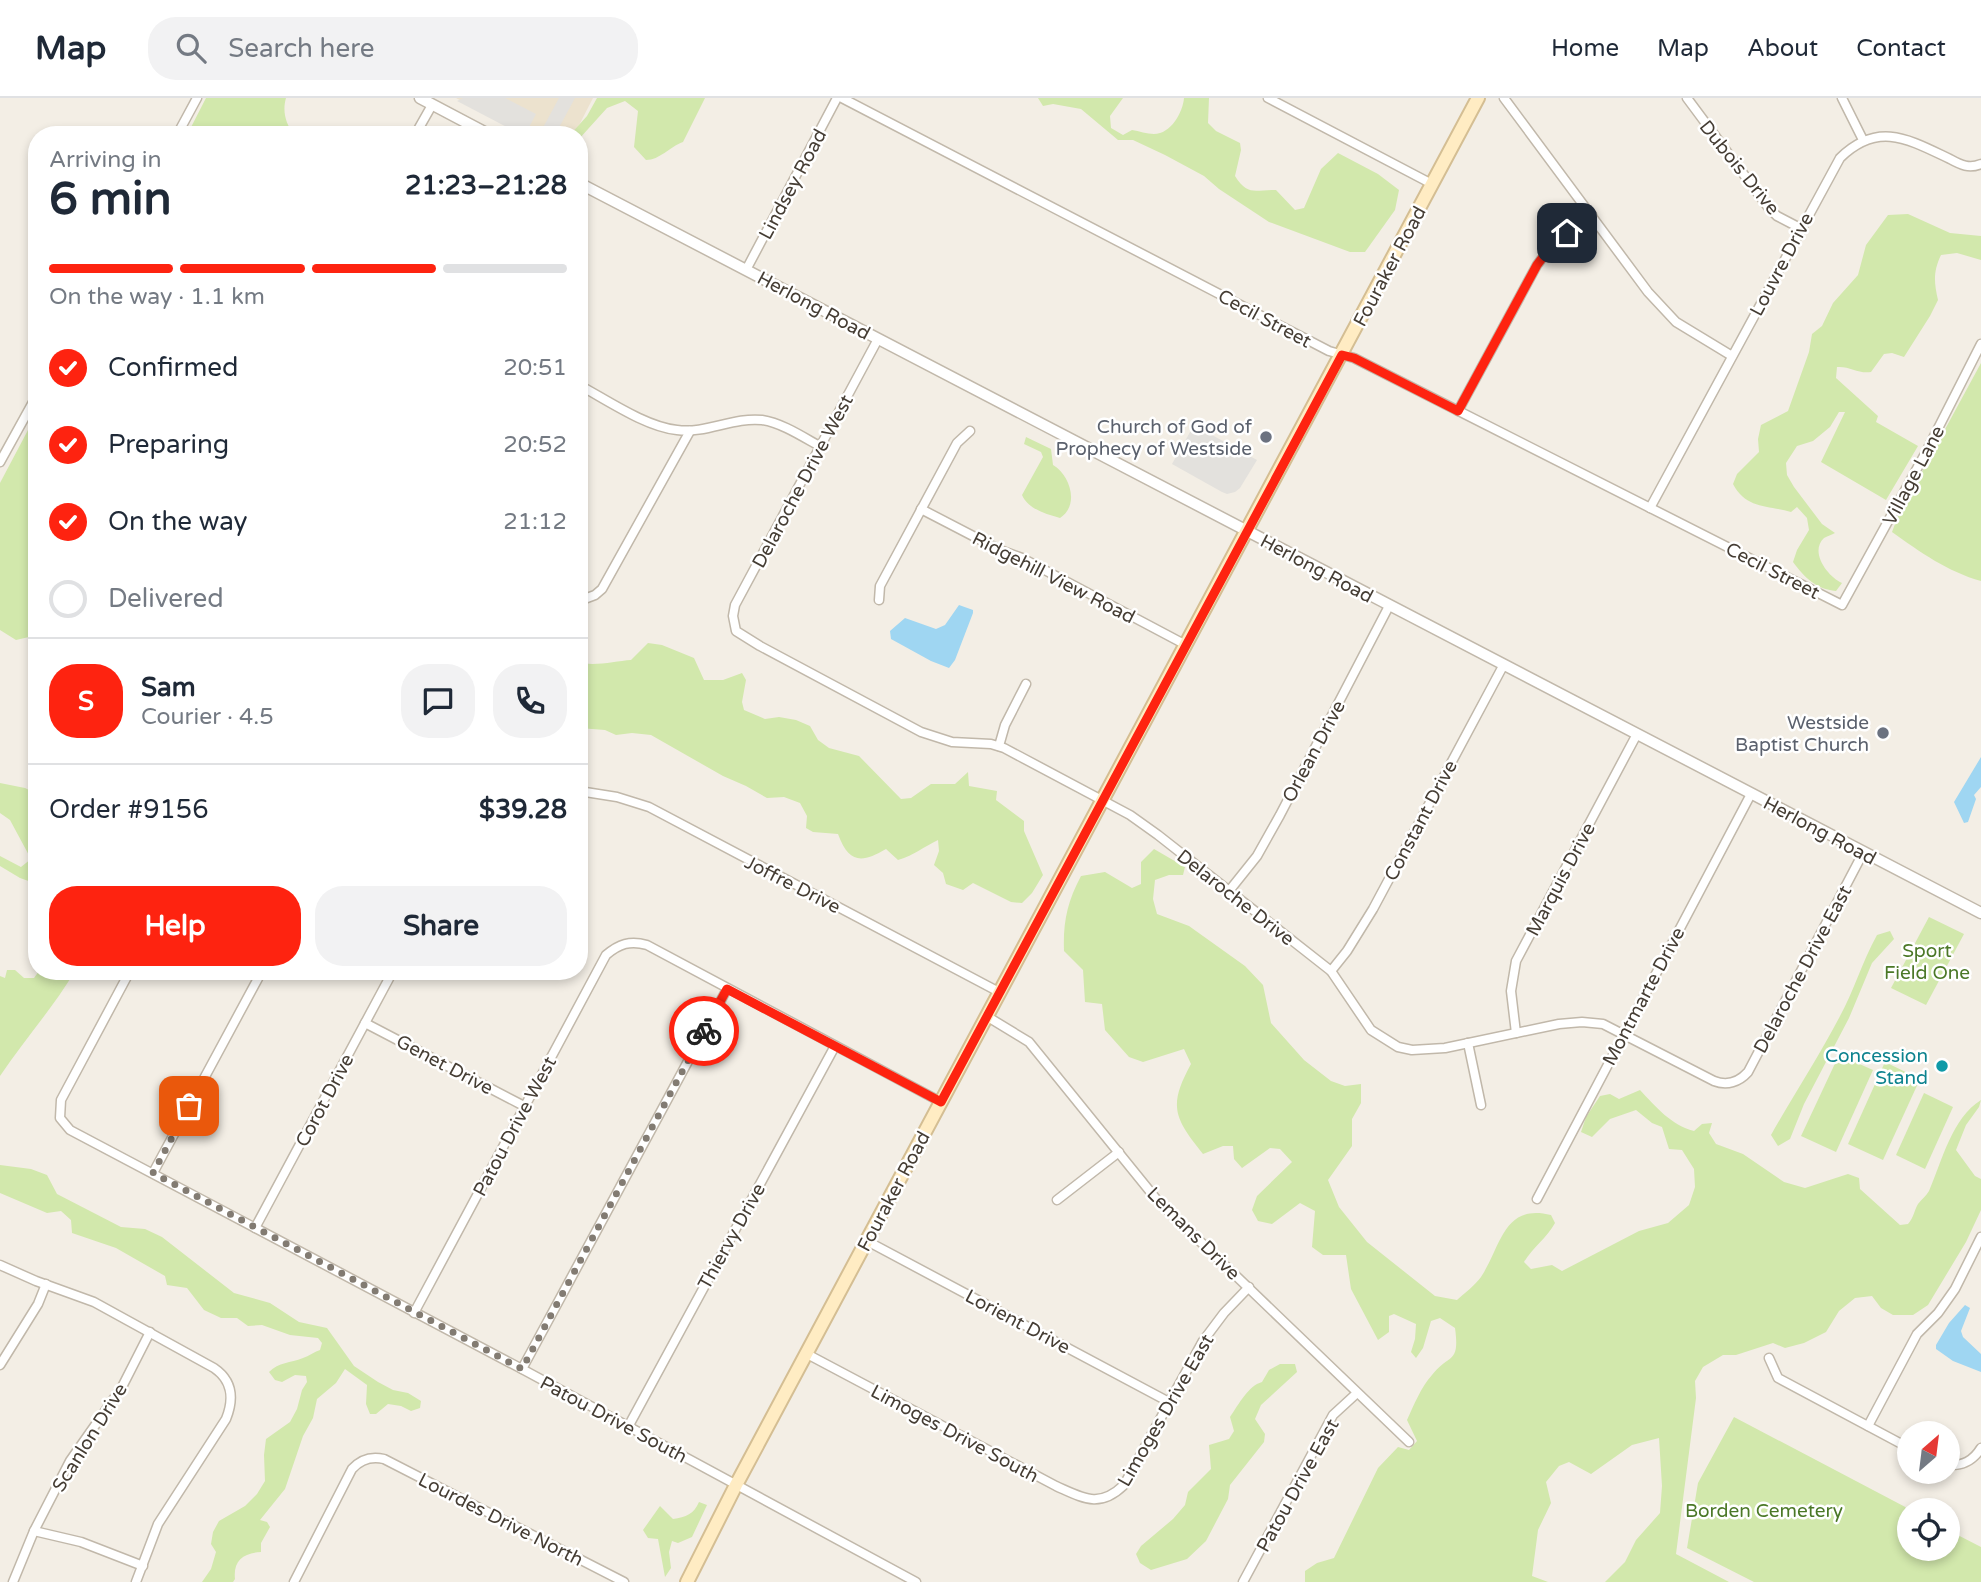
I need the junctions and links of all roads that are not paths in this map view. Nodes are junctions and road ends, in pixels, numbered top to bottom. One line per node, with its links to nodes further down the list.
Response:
1 (197, 98): 10 (street)
2 (420, 98): 9 (street)
3 (840, 98): 19 (street, Lindsey Road); 22 (street, Cecil Street)
4 (1268, 98): 15 (street)
5 (1478, 98): 15 (main road, Fouraker Road)
6 (1504, 98): 17 (street)
7 (1687, 98): 18 (street, Dubois Drive)
8 (1842, 98): 13 (street)
9 (432, 105): 11 (street); 12 (street)
10 (182, 126)
11 (420, 126)
12 (473, 126)
13 (1863, 140): 14 (street); 18 (street, Louvre Drive)
14 (1981, 164)
15 (1432, 184): 22 (main road, Fouraker Road)
16 (588, 188): 19 (street, Herlong Road)
17 (1592, 215): 23 (street); 26 (street)
18 (1800, 228): 23 (street, Louvre Drive)
19 (747, 270): 20 (street, Herlong Road)
20 (878, 339): 29 (street, Delaroche Drive West); 33 (street, Herlong Road)
21 (1981, 344): 36 (street, Village Lane)
22 (1342, 355): 26 (street, Cecil Street); 33 (main road, Fouraker Road)
23 (1732, 356): 31 (street, Louvre Drive)
24 (588, 390): 27 (street)
25 (28, 411): 30 (street)
26 (1458, 411): 31 (street, Cecil Street)
27 (690, 431): 29 (street); 34 (street)
28 (970, 431): 32 (street)
29 (821, 447): 38 (street, Delaroche Drive West)
30 (0, 462)
31 (1650, 508): 36 (street, Cecil Street)
32 (921, 509): 35 (street); 39 (street, Ridgehill View Road)
33 (1247, 530): 37 (street, Herlong Road); 39 (main road, Fouraker Road)
34 (588, 598)
35 (879, 600)
36 (1842, 605)
37 (1389, 606): 40 (street, Herlong Road); 48 (street, Orlean Drive)
38 (734, 626): 43 (street, Delaroche Drive)
39 (1186, 645): 46 (main road, Fouraker Road)
40 (1503, 666): 42 (street, Herlong Road); 50 (street, Constant Drive)
41 (1026, 684): 43 (street)
42 (1637, 734): 45 (street, Herlong Road); 58 (street, Marquis Drive)
43 (999, 746): 46 (street, Delaroche Drive)
44 (588, 792): 55 (street, Joffre Drive)
45 (1751, 794): 47 (street, Herlong Road); 59 (street, Montmarte Drive)
46 (1102, 801): 48 (street, Delaroche Drive); 55 (main road, Fouraker Road)
47 (1863, 853): 49 (street, Herlong Road); 62 (street, Delaroche Drive East)
48 (1229, 891): 50 (street, Delaroche Drive)
49 (1981, 913)
50 (1331, 971): 60 (street, Delaroche Drive)
51 (125, 980): 67 (street, Patou Drive South)
52 (256, 980): 67 (street)
53 (388, 980): 57 (street, Corot Drive)
54 (727, 989): 61 (street); 65 (street, Patou Drive West); 81 (street)
55 (1001, 993): 56 (main road, Fouraker Road)
56 (988, 1017): 63 (main road, Fouraker Road); 66 (street, Lemans Drive)
57 (365, 1023): 65 (street, Genet Drive); 70 (street, Corot Drive)
58 (1516, 1032): 59 (street, Delaroche Drive); 60 (street, Delaroche Drive)
59 (1623, 1034): 62 (street, Delaroche Drive); 68 (street, Montmarte Drive)
60 (1468, 1043): 64 (street)
61 (835, 1046): 63 (street); 85 (street, Thiervy Drive)
62 (1735, 1082)
63 (941, 1102): 72 (main road, Fouraker Road)
64 (1481, 1105)
65 (524, 1106): 76 (street, Patou Drive West)
66 (1119, 1152): 69 (street); 75 (street, Lemans Drive)
67 (153, 1173): 70 (street, Patou Drive South)
68 (1537, 1199)
69 (1057, 1200)
70 (255, 1228): 76 (street, Patou Drive South)
71 (1981, 1237): 84 (street)
72 (867, 1241): 78 (main road, Fouraker Road); 83 (street, Lorient Drive)
73 (0, 1265): 74 (street)
74 (46, 1284): 77 (street); 80 (street)
75 (1249, 1287): 82 (street, Lemans Drive); 83 (street, Limoges Drive East)
76 (414, 1313): 81 (street, Patou Drive South)
77 (150, 1332): 92 (street, Scanlon Drive); 93 (street)
78 (807, 1354): 90 (main road, Fouraker Road); 91 (street, Limoges Drive South)
79 (1769, 1358): 84 (street)
80 (0, 1365)
81 (522, 1369): 85 (street, Patou Drive South)
82 (1357, 1393): 86 (street, Lemans Drive); 100 (street, Patou Drive East)
83 (1169, 1402): 91 (street, Limoges Drive East)
84 (1868, 1426): 87 (street)
85 (628, 1427): 90 (street, Patou Drive South)
86 (1409, 1442)
87 (1897, 1442)
88 (1981, 1448): 89 (street)
89 (1960, 1464)
90 (736, 1485): 98 (main road, Fouraker Road); 99 (street, Patou Drive South)
91 (1107, 1497)
92 (34, 1531): 93 (street); 94 (street, Scanlon Drive)
93 (143, 1566): 95 (street)
94 (13, 1582)
95 (136, 1582)
96 (294, 1582): 97 (street, Lourdes Drive North)
97 (624, 1582)
98 (687, 1582)
99 (916, 1582)
100 (1244, 1582)

